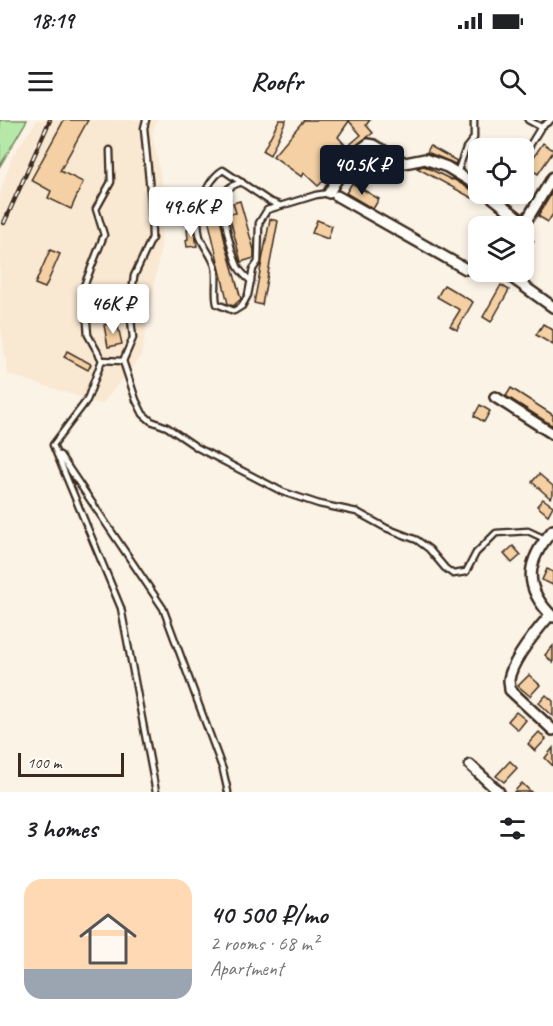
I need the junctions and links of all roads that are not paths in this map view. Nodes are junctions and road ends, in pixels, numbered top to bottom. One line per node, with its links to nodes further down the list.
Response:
1 (146, 120): 22 (lane)
2 (474, 120): 8 (lane)
3 (528, 120): 5 (lane)
4 (551, 120): 5 (lane)
5 (541, 127): 6 (lane)
6 (534, 139)
7 (110, 150): 21 (lane)
8 (457, 173): 10 (street); 12 (street)
9 (553, 177): 16 (street)
10 (468, 180)
11 (242, 182): 14 (lane); 18 (lane); 18 (lane)
12 (333, 195): 14 (lane); 17 (street)
13 (500, 204): 15 (street)
14 (279, 205): 18 (lane)
15 (514, 216)
16 (529, 216)
17 (468, 269)
18 (250, 281)
19 (518, 282): 20 (street)
20 (553, 307)
21 (102, 360): 22 (lane); 25 (lane)
22 (123, 361): 27 (lane)
23 (495, 397): 24 (street)
24 (553, 434)
25 (53, 445): 31 (lane); 32 (lane)
26 (553, 530): 27 (street)
27 (545, 539): 28 (street)
28 (552, 616): 29 (street)
29 (553, 730)
30 (470, 765): 33 (street)
31 (156, 792)
32 (228, 792)
33 (499, 792)

